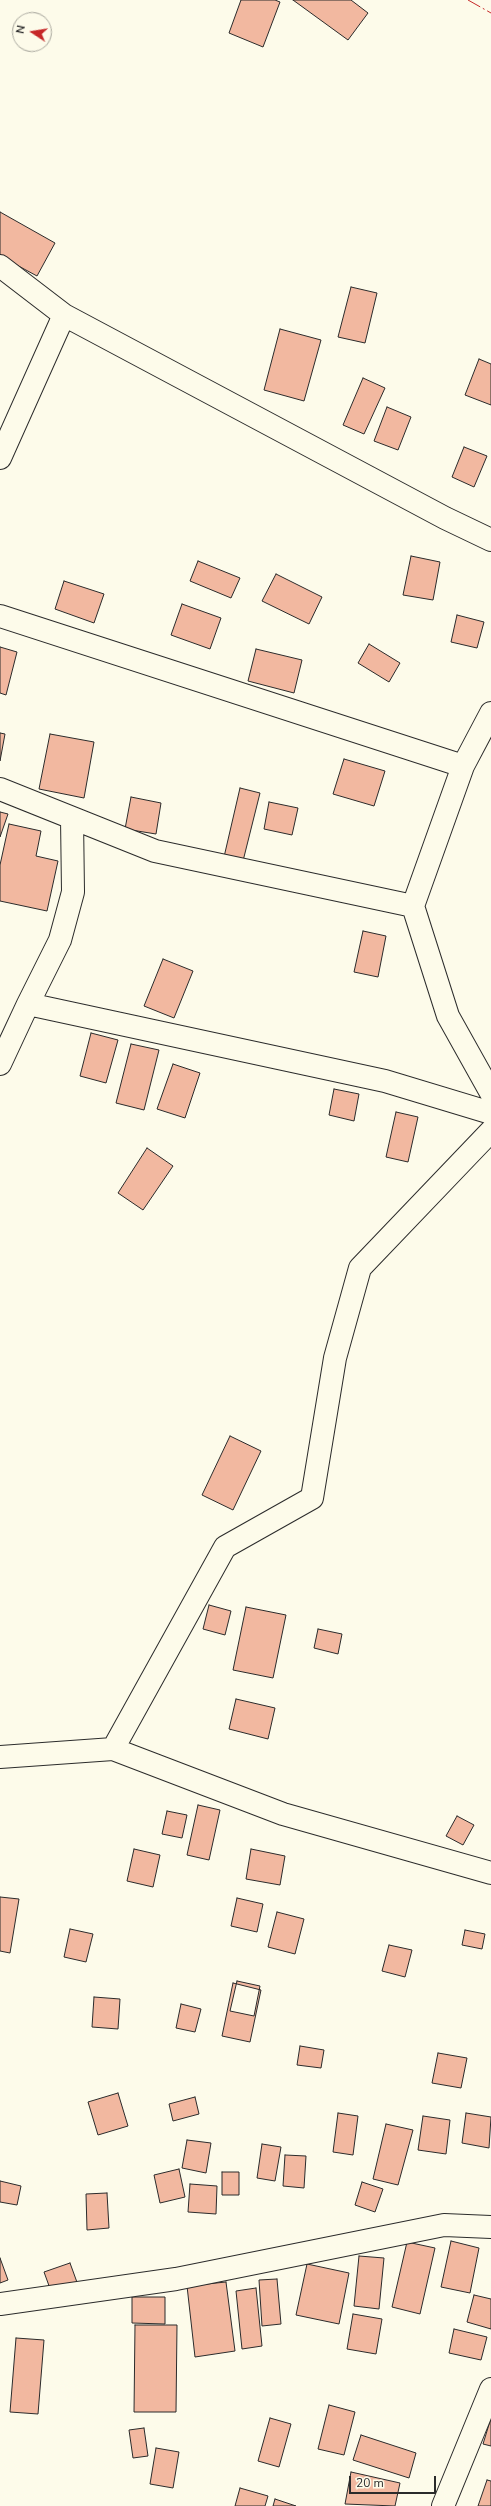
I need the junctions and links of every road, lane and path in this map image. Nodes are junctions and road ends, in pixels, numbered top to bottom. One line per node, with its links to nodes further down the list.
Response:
1 (0, 266): 2 (street)
2 (64, 315): 3 (street); 4 (street)
3 (0, 458)
4 (491, 540)
5 (0, 616): 7 (street)
6 (491, 714): 7 (street)
7 (463, 766): 10 (street)
8 (0, 789): 9 (street)
9 (72, 818): 10 (street); 11 (street)
10 (413, 906): 13 (street)
11 (28, 1004): 12 (street); 14 (street)
12 (0, 1064)
13 (491, 1093)
14 (491, 1113)
15 (491, 1131): 16 (street)
16 (112, 1749): 17 (street); 18 (street)
17 (0, 1757)
18 (491, 1873)
19 (491, 2227): 20 (street)
20 (0, 2304)
21 (491, 2389): 22 (street)
22 (443, 2506)

